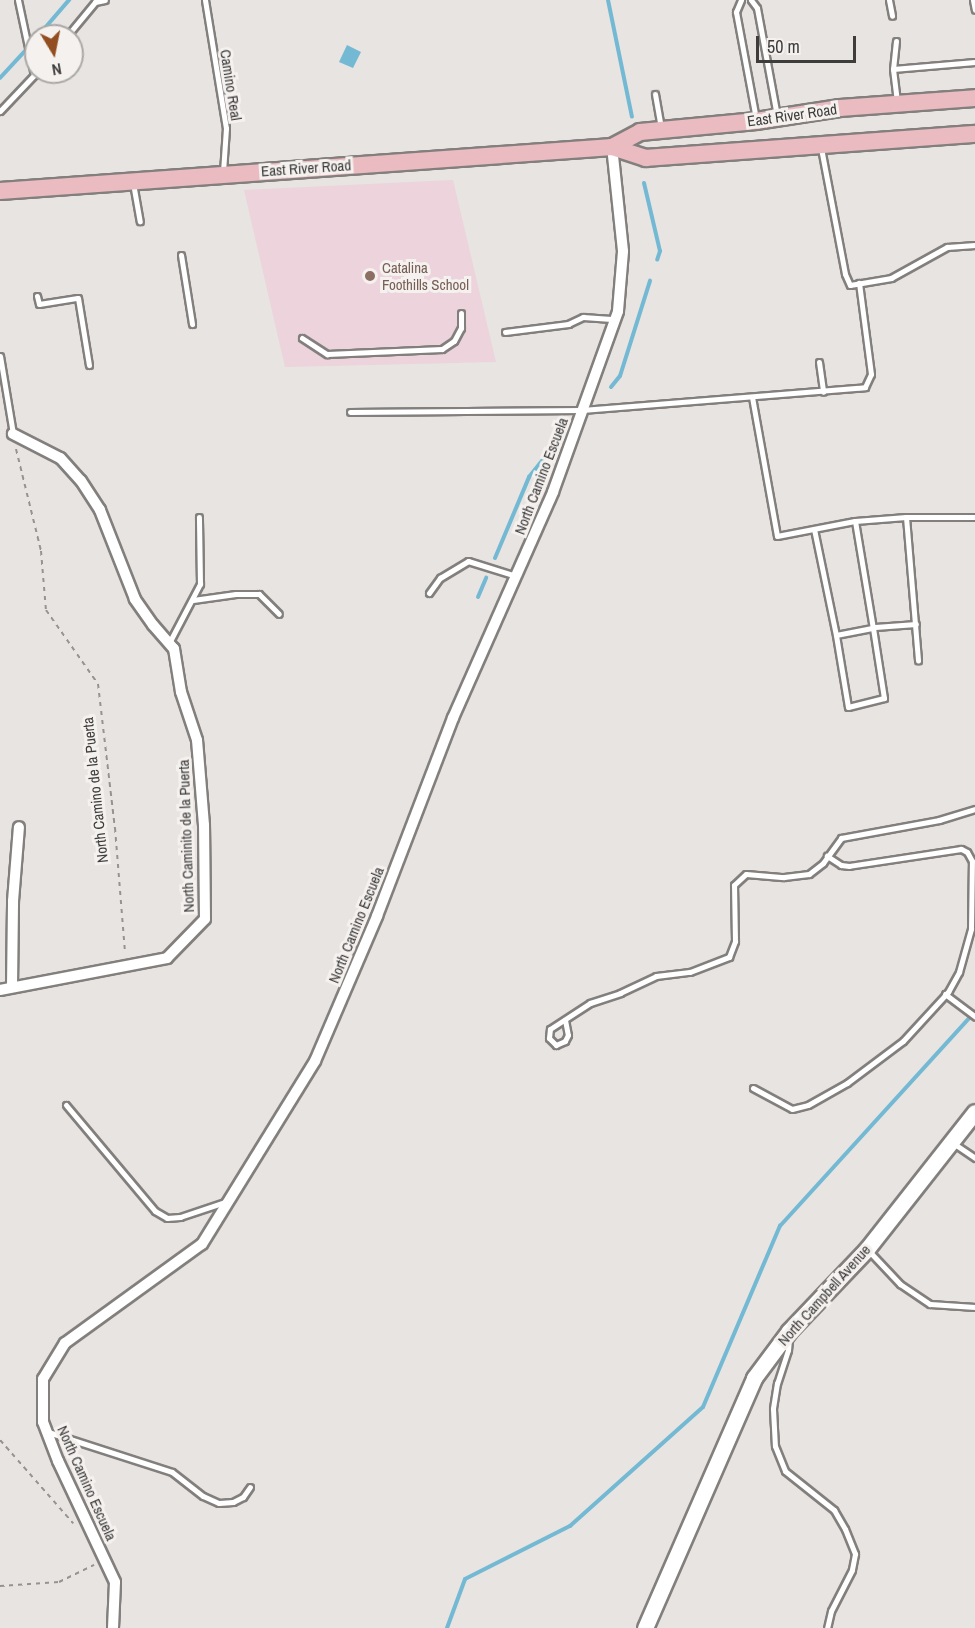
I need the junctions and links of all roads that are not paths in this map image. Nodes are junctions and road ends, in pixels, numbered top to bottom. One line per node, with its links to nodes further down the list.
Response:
1 (18, 0): 11 (lane)
2 (105, 0): 10 (lane)
3 (205, 0): 26 (lane, Camino Real)
4 (741, 0): 21 (lane)
5 (751, 0): 20 (lane)
6 (889, 0): 9 (lane)
7 (973, 0): 8 (lane)
8 (975, 10)
9 (892, 16)
10 (77, 24)
11 (24, 28)
12 (896, 40): 14 (lane)
13 (975, 62): 14 (lane)
14 (893, 69): 18 (lane)
15 (26, 84): 19 (lane)
16 (655, 94): 22 (lane)
17 (975, 98): 18 (main road, East River Road)
18 (897, 102): 20 (main road, East River Road)
19 (0, 111)
20 (777, 118): 21 (main road, East River Road)
21 (756, 121): 22 (main road, East River Road)
22 (662, 130): 25 (main road, East River Road)
23 (975, 134): 24 (main road, East River Road)
24 (821, 146): 25 (main road, East River Road); 32 (lane)
25 (612, 147): 26 (main road, East River Road); 35 (street, North Camino Escuela)
26 (223, 174): 27 (main road, East River Road)
27 (132, 181): 28 (main road, East River Road); 29 (lane)
28 (0, 191)
29 (140, 221)
30 (975, 244): 32 (lane)
31 (181, 255): 36 (lane)
32 (859, 283): 42 (lane)
33 (38, 296): 41 (lane)
34 (461, 313): 38 (lane)
35 (615, 319): 37 (lane); 44 (street, North Camino Escuela)
36 (192, 324)
37 (505, 332)
38 (302, 338)
39 (0, 356): 46 (lane)
40 (819, 362): 42 (lane)
41 (89, 365)
42 (823, 392): 43 (lane)
43 (752, 397): 44 (lane); 51 (lane)
44 (582, 410): 45 (lane); 52 (street, North Camino Escuela)
45 (350, 412)
46 (13, 434): 59 (street, North Caminito de la Puerta)
47 (199, 517): 54 (lane)
48 (906, 517): 49 (lane); 50 (lane); 56 (lane)
49 (975, 517)
50 (855, 521): 51 (lane); 57 (lane)
51 (814, 529): 58 (lane)
52 (516, 576): 53 (lane); 74 (street, North Camino Escuela)
53 (429, 593)
54 (193, 600): 55 (lane); 59 (lane)
55 (279, 614)
56 (916, 624): 57 (lane); 60 (lane)
57 (873, 628): 58 (lane); 58 (lane)
58 (836, 635)
59 (169, 643): 64 (street, North Caminito de la Puerta)
60 (918, 661)
61 (975, 809): 63 (lane)
62 (19, 827): 64 (street)
63 (827, 856): 66 (lane); 68 (lane)
64 (12, 987): 65 (street)
65 (0, 990)
66 (945, 994): 67 (lane); 69 (lane)
67 (975, 1017)
68 (565, 1020): 68 (lane)
69 (753, 1088)
70 (66, 1105): 74 (lane)
71 (975, 1112): 72 (main road, North Campbell Avenue)
72 (951, 1142): 73 (lane); 75 (main road, North Campbell Avenue)
73 (975, 1158)
74 (230, 1200): 78 (street, North Camino Escuela)
75 (867, 1249): 76 (lane); 77 (main road, North Campbell Avenue)
76 (975, 1307)
77 (789, 1331): 81 (main road, North Campbell Avenue); 82 (lane)
78 (47, 1432): 79 (lane); 80 (street, North Camino Escuela)
79 (250, 1487)
80 (113, 1628)
81 (645, 1628)
82 (827, 1628)

